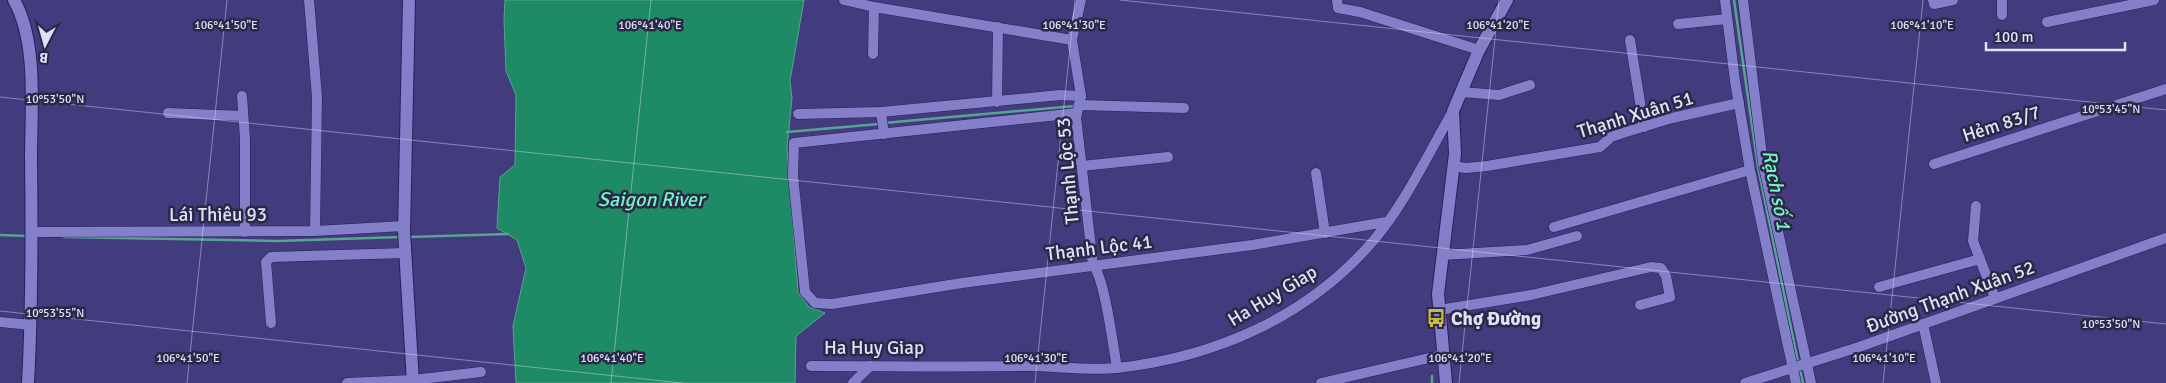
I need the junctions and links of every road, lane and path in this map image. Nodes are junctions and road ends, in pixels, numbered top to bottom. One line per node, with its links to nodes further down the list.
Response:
1 (16, 0): 51 (street)
2 (310, 0): 49 (street)
3 (409, 0): 53 (street)
4 (844, 0): 14 (street)
5 (1081, 0): 20 (street, Thạnh Lộc 53)
6 (1337, 0): 22 (street)
7 (1508, 0): 22 (street, Ha Huy Giap)
8 (1726, 0): 16 (street)
9 (1742, 0): 67 (street)
10 (1934, 0): 11 (street)
11 (1953, 0)
12 (2002, 0): 15 (street)
13 (2154, 0): 17 (street)
14 (874, 7): 19 (street); 23 (street)
15 (2002, 15)
16 (1727, 19): 18 (street); 29 (street)
17 (2047, 22)
18 (1678, 24)
19 (998, 27): 20 (street); 28 (street)
20 (1072, 40): 30 (street, Thạnh Lộc 53)
21 (1630, 40): 37 (street)
22 (1479, 50): 26 (street, Ha Huy Giap)
23 (873, 54)
24 (1530, 85): 26 (street)
25 (2166, 89): 40 (street, Hẻm 83/7)
26 (1461, 92): 32 (street, Ha Huy Giap)
27 (242, 96): 36 (street)
28 (996, 102): 30 (street); 34 (street)
29 (1739, 103): 37 (street, Thạnh Xuân 51); 43 (street)
30 (1079, 105): 31 (street); 38 (street); 41 (street, Thạnh Lộc 53)
31 (1184, 108)
32 (1453, 111): 42 (street); 46 (street, Ha Huy Giap)
33 (168, 113): 36 (street)
34 (881, 113): 35 (street); 38 (street)
35 (798, 114)
36 (243, 116): 48 (street)
37 (1644, 127): 42 (street, Thạnh Xuân 51)
38 (884, 133): 57 (street, Thạnh Lộc 41)
39 (1168, 157): 41 (street)
40 (1934, 164)
41 (1082, 166): 57 (street, Thạnh Lộc 53)
42 (1453, 166): 55 (street)
43 (1750, 170): 47 (street); 71 (street)
44 (1316, 173): 50 (street)
45 (1976, 206): 56 (street)
46 (1386, 222): 50 (street, Thạnh Lộc 41); 70 (street, Ha Huy Giap)
47 (1554, 227)
48 (245, 232): 49 (street, Lái Thiêu 93); 51 (street, Lái Thiêu 93)
49 (314, 232): 53 (street, Lái Thiêu 93)
50 (1325, 233): 57 (street, Thạnh Lộc 41)
51 (31, 235): 64 (street)
52 (1577, 236): 55 (street)
53 (404, 238): 63 (street); 73 (street)
54 (2166, 238): 59 (street, Đường Thạnh Xuân 52)
55 (1442, 255): 61 (street)
56 (1980, 259): 58 (street); 59 (street)
57 (1095, 268): 70 (street, Thạnh Lộc 53)
58 (1879, 288)
59 (1995, 298): 65 (street, Đường Thạnh Xuân 52)
60 (1640, 305): 61 (street)
61 (1439, 310): 66 (street)
62 (0, 322): 64 (street)
63 (271, 323)
64 (31, 324): 74 (street)
65 (1923, 324): 67 (street, Đường Thạnh Xuân 52); 82 (street)
66 (1442, 355): 77 (street); 78 (street)
67 (1806, 364): 71 (street, Đường Thạnh Xuân 52); 81 (street)
68 (811, 366): 69 (street, Ha Huy Giap)
69 (870, 366): 70 (street, Ha Huy Giap); 76 (street)
70 (1116, 368)
71 (1794, 368): 79 (street, Đường Thạnh Xuân 52); 80 (street)
72 (481, 372): 73 (street)
73 (413, 381): 75 (street)
74 (28, 383)
75 (347, 383)
76 (853, 383)
77 (1321, 383)
78 (1446, 383)
79 (1745, 383)
80 (1796, 383)
81 (1811, 383)
82 (1936, 383)

